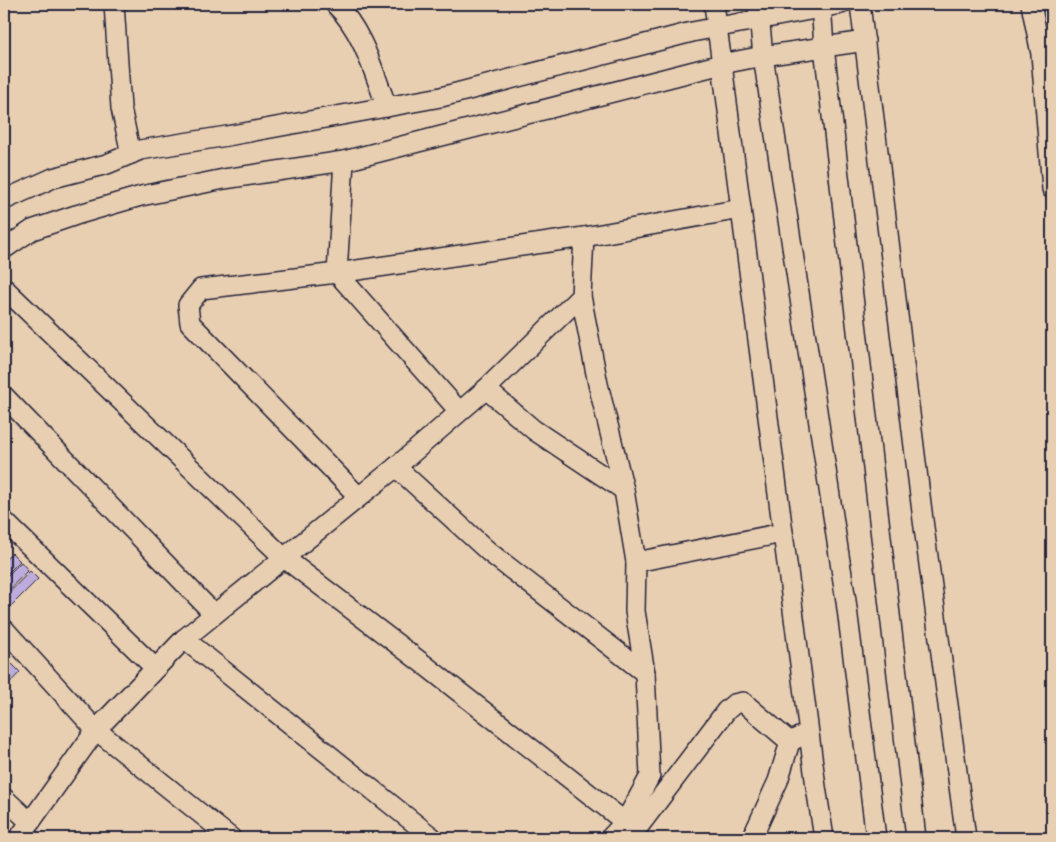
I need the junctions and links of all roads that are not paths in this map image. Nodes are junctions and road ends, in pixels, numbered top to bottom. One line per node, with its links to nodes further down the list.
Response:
1 (114, 4): 16 (street)
2 (336, 4): 15 (street)
3 (714, 4): 9 (street)
4 (841, 4): 7 (street)
5 (860, 4): 10 (street)
6 (1031, 4): 13 (street)
7 (821, 6): 8 (street); 11 (street)
8 (758, 11): 9 (street); 12 (street)
9 (716, 27): 14 (street); 15 (street)
10 (865, 41): 11 (street); 54 (street)
11 (824, 48): 12 (street); 53 (street)
12 (763, 56): 14 (street); 52 (street)
13 (1046, 59): 18 (street)
14 (722, 64): 17 (street); 20 (street)
15 (387, 107): 16 (street)
16 (131, 154): 19 (street)
17 (344, 161): 22 (street); 23 (street)
18 (1052, 189)
19 (4, 200)
20 (741, 209): 21 (street); 33 (street)
21 (584, 237): 23 (street); 25 (street)
22 (4, 249)
23 (337, 273): 28 (street); 31 (street)
24 (4, 288): 34 (street)
25 (581, 296): 26 (street); 30 (street)
26 (486, 389): 28 (street); 30 (street)
27 (4, 396): 36 (street)
28 (459, 411): 29 (street)
29 (396, 468): 31 (street); 40 (street)
30 (624, 490): 35 (street)
31 (359, 497): 34 (street)
32 (4, 521): 39 (street)
33 (783, 533): 35 (street); 42 (street)
34 (283, 558): 36 (street); 45 (street)
35 (636, 562): 40 (street)
36 (214, 614): 38 (street)
37 (4, 629): 41 (street)
38 (184, 639): 39 (street); 48 (street)
39 (155, 668): 41 (street)
40 (645, 673): 45 (street)
41 (96, 730): 46 (street); 47 (street)
42 (808, 731): 43 (street); 51 (street)
43 (790, 742): 45 (street); 50 (street)
44 (4, 798): 46 (street)
45 (627, 830): 49 (street)
46 (24, 834)
47 (231, 838)
48 (433, 838)
49 (610, 838)
50 (752, 838)
51 (824, 838)
52 (876, 838)
53 (916, 838)
54 (966, 838)

